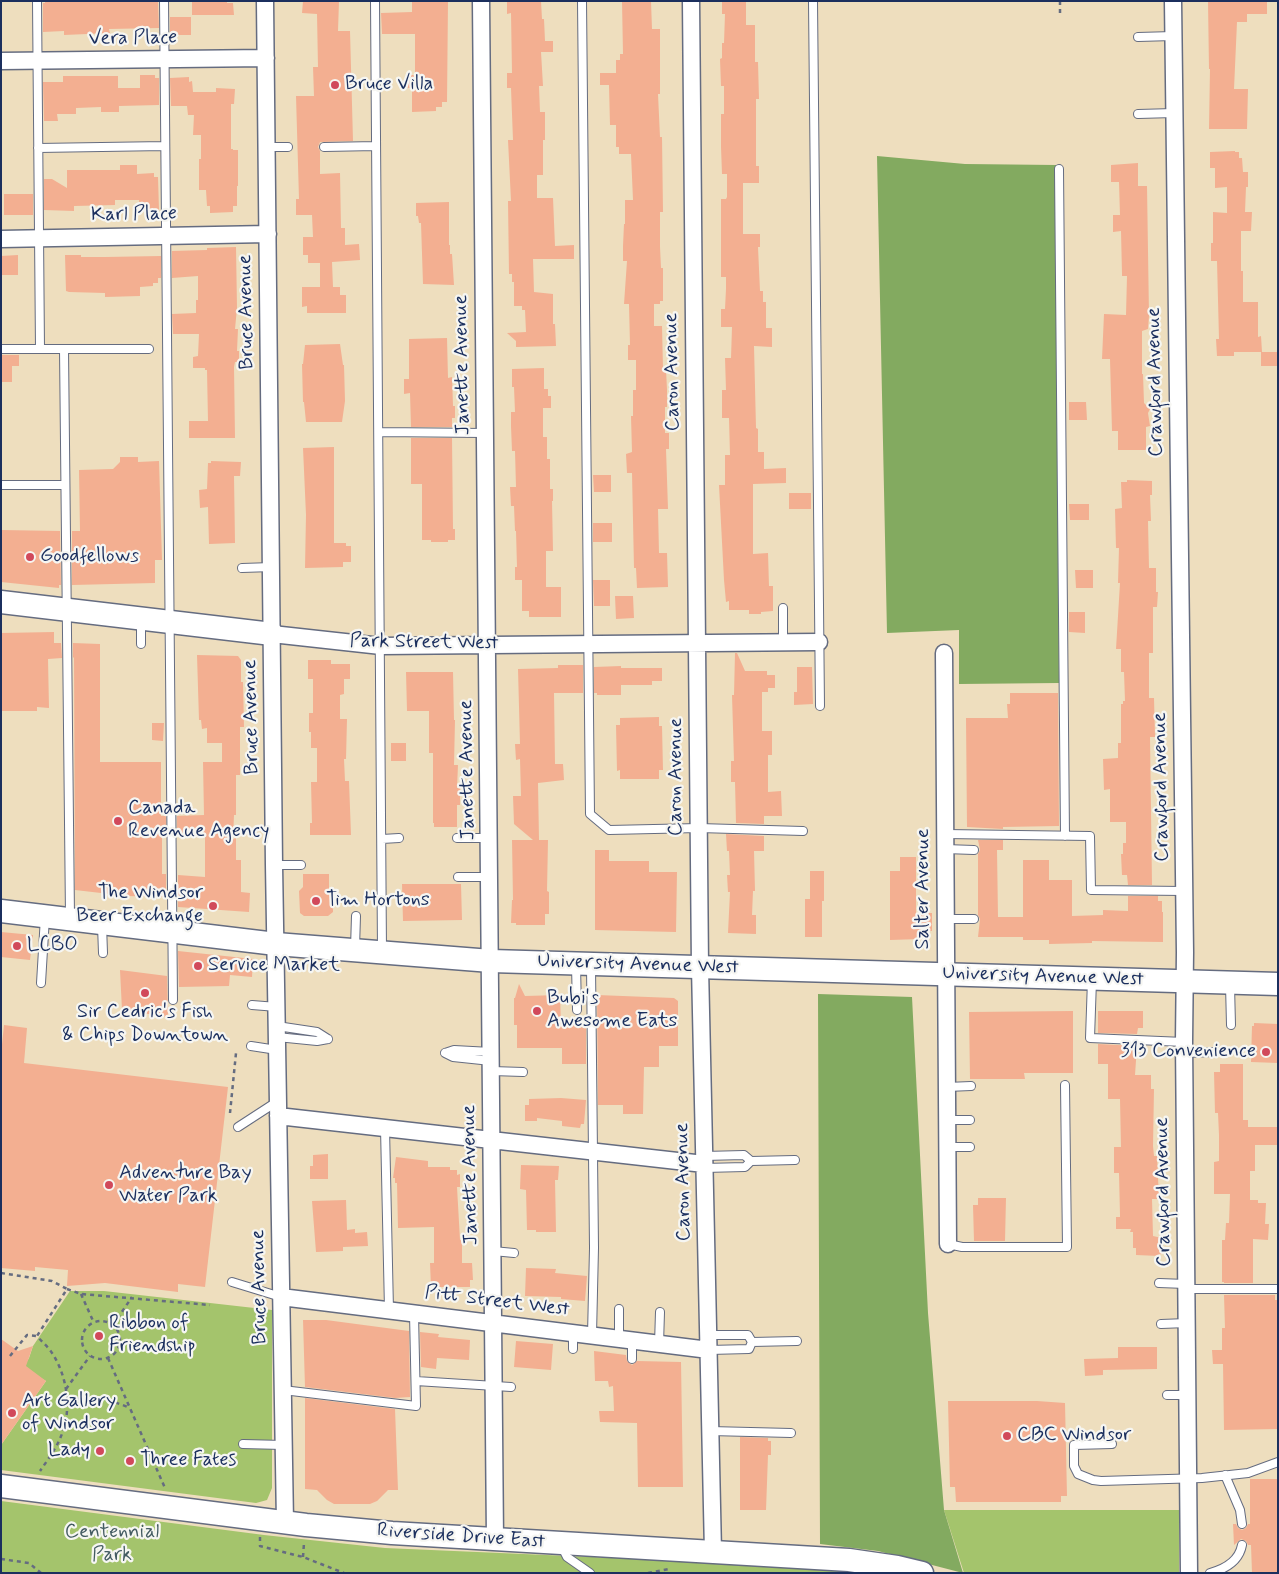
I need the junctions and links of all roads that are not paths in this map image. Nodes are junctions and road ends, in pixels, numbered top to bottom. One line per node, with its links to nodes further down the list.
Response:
1 (37, 1): 15 (lane)
2 (164, 1): 13 (lane)
3 (265, 1): 12 (street, Bruce Avenue)
4 (375, 1): 19 (lane)
5 (481, 1): 34 (street, Janette Avenue)
6 (582, 1): 49 (lane)
7 (691, 1): 47 (street, Caron Avenue)
8 (813, 1): 46 (lane)
9 (1173, 1): 10 (street, Crawford Avenue)
10 (1173, 36): 11 (lane); 16 (street, Crawford Avenue)
11 (1138, 37)
12 (266, 58): 13 (street, Vera Place); 20 (street, Bruce Avenue)
13 (164, 60): 15 (street, Vera Place); 18 (lane)
14 (1, 61): 15 (street, Vera Place)
15 (37, 61): 23 (lane)
16 (1174, 113): 17 (lane); 67 (street, Crawford Avenue)
17 (1138, 114)
18 (165, 146): 23 (lane); 26 (lane)
19 (376, 146): 22 (lane); 33 (lane)
20 (267, 147): 21 (lane); 25 (street, Bruce Avenue)
21 (288, 147)
22 (324, 147)
23 (38, 148): 27 (lane)
24 (1059, 169): 56 (lane)
25 (268, 234): 26 (street, Karl Place); 37 (street, Bruce Avenue)
26 (166, 236): 27 (street, Karl Place); 43 (lane)
27 (39, 238): 28 (street, Karl Place); 30 (lane)
28 (1, 239)
29 (1, 349): 30 (lane)
30 (40, 349): 31 (lane)
31 (64, 350): 32 (lane); 36 (lane)
32 (148, 350)
33 (379, 432): 34 (lane); 51 (lane)
34 (485, 433): 50 (street, Janette Avenue)
35 (1, 485): 36 (lane)
36 (65, 485): 41 (lane)
37 (272, 567): 38 (lane); 44 (street, Bruce Avenue)
38 (242, 568)
39 (1, 602): 41 (main road, Park Street West)
40 (783, 608): 45 (lane)
41 (67, 610): 42 (main road, Park Street West); 71 (lane)
42 (141, 618): 43 (main road, Park Street West); 48 (lane)
43 (170, 622): 44 (main road, Park Street West); 75 (lane)
44 (272, 634): 51 (street, Park Street West); 63 (street, Bruce Avenue)
45 (783, 642): 46 (street, Park Street West); 47 (street, Park Street West)
46 (819, 642): 53 (lane)
47 (697, 643): 49 (street, Park Street West); 54 (street, Caron Avenue)
48 (141, 644)
49 (588, 644): 50 (street, Park Street West); 54 (lane)
50 (488, 645): 51 (street, Park Street West); 59 (street, Janette Avenue)
51 (381, 646): 60 (lane)
52 (944, 653): 61 (street, Salter Avenue)
53 (820, 706)
54 (699, 828): 55 (lane); 82 (street, Caron Avenue)
55 (803, 831)
56 (1066, 836): 61 (lane); 67 (lane)
57 (399, 838): 60 (lane)
58 (457, 838): 59 (lane)
59 (490, 838): 66 (street, Janette Avenue)
60 (382, 839): 78 (lane)
61 (945, 841): 62 (lane); 72 (street, Salter Avenue)
62 (974, 850)
63 (274, 865): 64 (lane); 76 (street, Bruce Avenue)
64 (301, 865)
65 (458, 877): 66 (lane)
66 (490, 878): 80 (street, Janette Avenue)
67 (1184, 891): 85 (street, Crawford Avenue)
68 (1, 911): 69 (main road, University Avenue West)
69 (45, 916): 71 (main road, University Avenue West); 87 (lane)
70 (356, 916): 77 (lane)
71 (70, 919): 74 (main road, University Avenue West)
72 (946, 919): 73 (lane); 83 (street, Salter Avenue)
73 (974, 919)
74 (102, 923): 75 (main road, University Avenue West); 79 (lane)
75 (173, 931): 76 (main road, University Avenue West); 89 (lane)
76 (276, 944): 77 (main road, University Avenue West); 91 (street, Bruce Avenue)
77 (355, 950): 78 (main road, University Avenue West)
78 (382, 952): 80 (main road, University Avenue West)
79 (103, 953)
80 (491, 961): 81 (main road, University Avenue West); 98 (street, Janette Avenue)
81 (583, 964): 82 (main road, University Avenue West); 92 (lane); 111 (lane)
82 (700, 967): 83 (main road, University Avenue West); 114 (street, Caron Avenue)
83 (946, 974): 84 (main road, University Avenue West); 102 (street, Salter Avenue)
84 (1092, 978): 85 (main road, University Avenue West); 96 (lane)
85 (1184, 981): 86 (main road, University Avenue West); 96 (street, Crawford Avenue)
86 (1230, 982): 88 (main road, University Avenue West); 93 (lane)
87 (41, 983)
88 (1278, 984)
89 (174, 1000)
90 (252, 1005): 91 (lane)
91 (277, 1007): 94 (street, Bruce Avenue)
92 (577, 1010)
93 (1231, 1025)
94 (277, 1037): 94 (lane); 95 (lane); 103 (street, Bruce Avenue)
95 (251, 1046)
96 (1184, 1047): 97 (lane); 120 (street, Crawford Avenue)
97 (1214, 1052)
98 (492, 1062): 98 (lane); 99 (lane); 108 (street, Janette Avenue)
99 (523, 1072)
100 (1065, 1085): 115 (lane)
101 (971, 1086): 102 (lane)
102 (947, 1087): 104 (street, Salter Avenue)
103 (278, 1108): 106 (lane); 107 (street); 122 (street, Bruce Avenue)
104 (947, 1120): 105 (lane); 109 (street, Salter Avenue)
105 (970, 1120)
106 (238, 1127)
107 (385, 1128): 108 (street); 124 (lane)
108 (492, 1140): 111 (street); 116 (street, Janette Avenue)
109 (947, 1147): 110 (lane); 115 (street, Salter Avenue)
110 (970, 1147)
111 (593, 1151): 114 (street); 130 (lane)
112 (795, 1160): 113 (lane)
113 (751, 1161): 114 (lane); 114 (lane)
114 (704, 1162): 134 (street, Caron Avenue)
115 (948, 1244)
116 (493, 1251): 117 (lane); 127 (street, Janette Avenue)
117 (514, 1253)
118 (232, 1282): 122 (lane)
119 (1159, 1283): 120 (lane)
120 (1186, 1286): 121 (lane); 128 (street, Crawford Avenue)
121 (1278, 1289)
122 (281, 1297): 124 (street, Pitt Street West); 140 (street, Bruce Avenue)
123 (620, 1309): 131 (lane)
124 (389, 1310): 126 (street, Pitt Street West)
125 (660, 1312): 135 (lane)
126 (414, 1314): 127 (street, Pitt Street West); 137 (lane)
127 (494, 1323): 130 (street, Pitt Street West); 138 (street, Janette Avenue)
128 (1187, 1323): 129 (lane); 142 (street, Crawford Avenue)
129 (1161, 1324)
130 (592, 1336): 131 (street, Pitt Street West)
131 (625, 1340): 135 (street, Pitt Street West); 136 (lane)
132 (797, 1341): 133 (lane)
133 (752, 1342): 134 (lane); 134 (lane)
134 (708, 1343): 135 (street, Pitt Street West); 143 (street, Caron Avenue)
135 (659, 1344)
136 (632, 1359)
137 (416, 1381): 138 (lane); 140 (lane)
138 (494, 1386): 139 (lane); 154 (street, Janette Avenue)
139 (511, 1387)
140 (282, 1390): 147 (street, Bruce Avenue)
141 (1167, 1395): 142 (lane)
142 (1187, 1395): 150 (street, Crawford Avenue)
143 (710, 1431): 144 (lane); 157 (street, Caron Avenue)
144 (791, 1434)
145 (243, 1444): 147 (lane)
146 (1112, 1444): 150 (lane)
147 (283, 1446): 152 (street, Bruce Avenue)
148 (1278, 1462): 149 (lane)
149 (1225, 1475): 150 (lane); 153 (lane)
150 (1188, 1479): 160 (street, Crawford Avenue)
151 (1, 1486): 152 (main road, Riverside Drive East)
152 (285, 1523): 154 (main road, Riverside Drive East)
153 (1242, 1524)
154 (495, 1538): 155 (main road, Riverside Drive East)
155 (560, 1543): 157 (main road, Riverside Drive East); 158 (lane)
156 (1242, 1545): 161 (lane)
157 (713, 1552): 159 (main road, Riverside Drive East)
158 (590, 1573)
159 (922, 1573)
160 (1189, 1573)
161 (1210, 1573)

